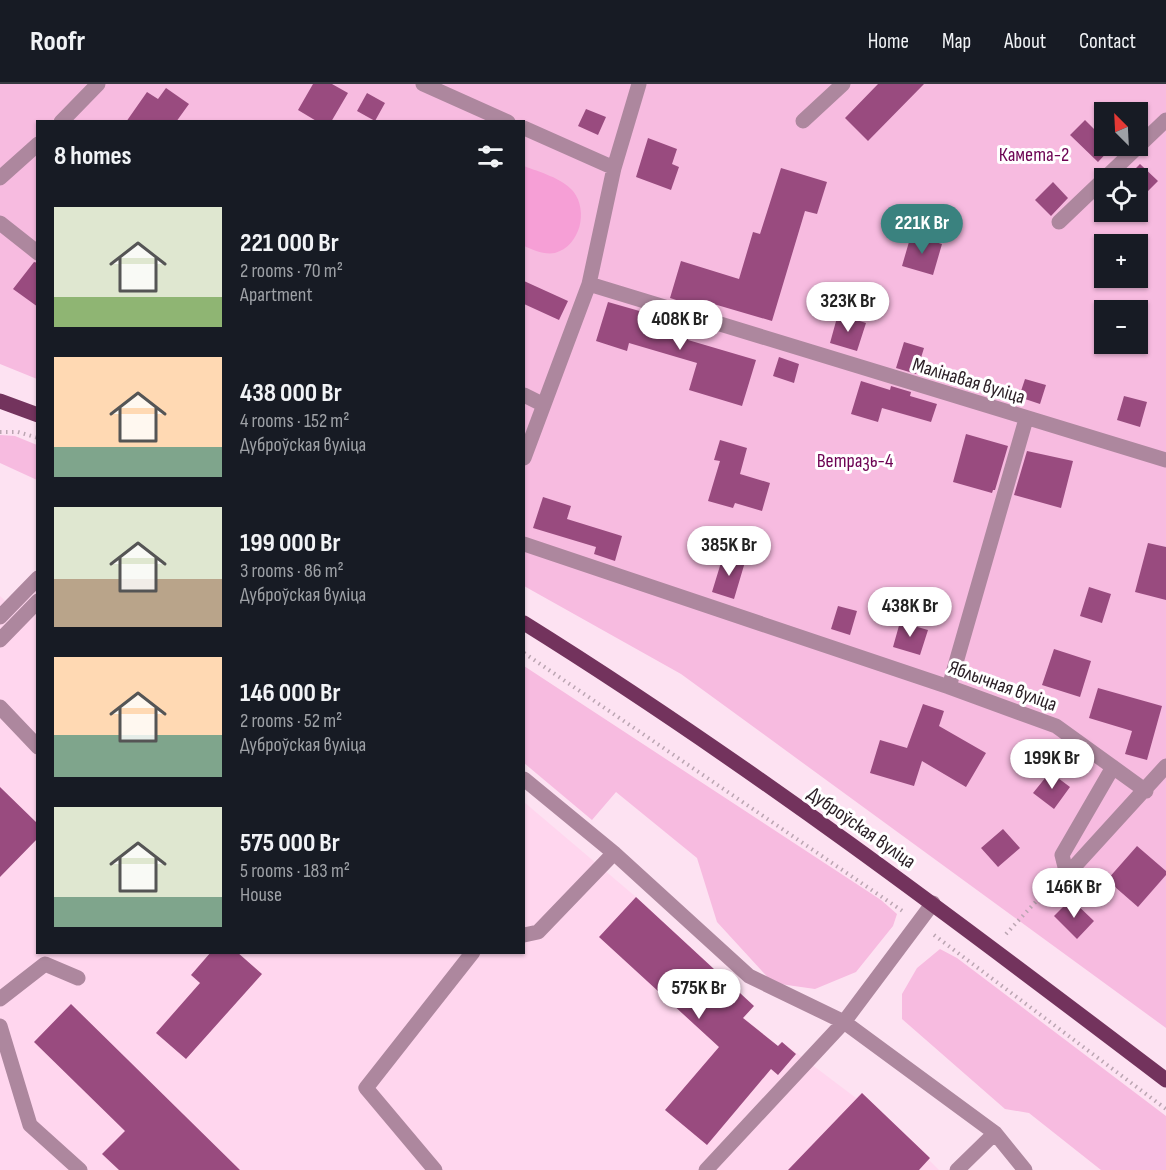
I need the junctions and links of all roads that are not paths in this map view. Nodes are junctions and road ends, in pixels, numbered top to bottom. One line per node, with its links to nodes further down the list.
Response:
1 (98, 84): 5 (lane)
2 (423, 84): 6 (lane)
3 (639, 84): 11 (lane)
4 (843, 84): 8 (lane)
5 (63, 120)
6 (504, 120)
7 (1166, 120): 13 (lane)
8 (803, 121)
9 (525, 128): 11 (lane)
10 (36, 146): 12 (lane)
11 (614, 168): 16 (lane)
12 (0, 178)
13 (1059, 222)
14 (0, 223): 15 (lane)
15 (36, 251)
16 (589, 284): 19 (lane); 21 (lane, Малінавая вуліца)
17 (525, 396): 19 (lane)
18 (0, 401): 20 (main road)
19 (542, 404): 22 (lane)
20 (36, 414)
21 (1026, 419): 23 (lane, Малінавая вуліца); 30 (lane)
22 (525, 455)
23 (1166, 460)
24 (525, 544): 30 (lane, Яблычная вуліца)
25 (36, 580): 27 (lane)
26 (36, 603): 29 (lane)
27 (0, 617)
28 (525, 624): 38 (main road, Дуброўская вуліца)
29 (0, 640)
30 (949, 687): 34 (lane, Яблычная вуліца)
31 (0, 707): 32 (lane)
32 (36, 745)
33 (1166, 766): 36 (lane)
34 (1113, 767): 36 (lane, Яблычная вуліца); 36 (lane)
35 (525, 780): 37 (lane)
36 (1146, 791)
37 (614, 853): 39 (lane); 43 (lane)
38 (933, 903): 43 (lane); 45 (main road, Дуброўская вуліца)
39 (525, 934)
40 (471, 954): 48 (lane)
41 (78, 978): 42 (lane)
42 (0, 999)
43 (844, 1022): 46 (lane); 49 (lane)
44 (0, 1026): 47 (lane)
45 (1166, 1080)
46 (995, 1132): 50 (lane); 51 (lane)
47 (80, 1170)
48 (435, 1170)
49 (706, 1170)
50 (957, 1170)
51 (1025, 1170)

